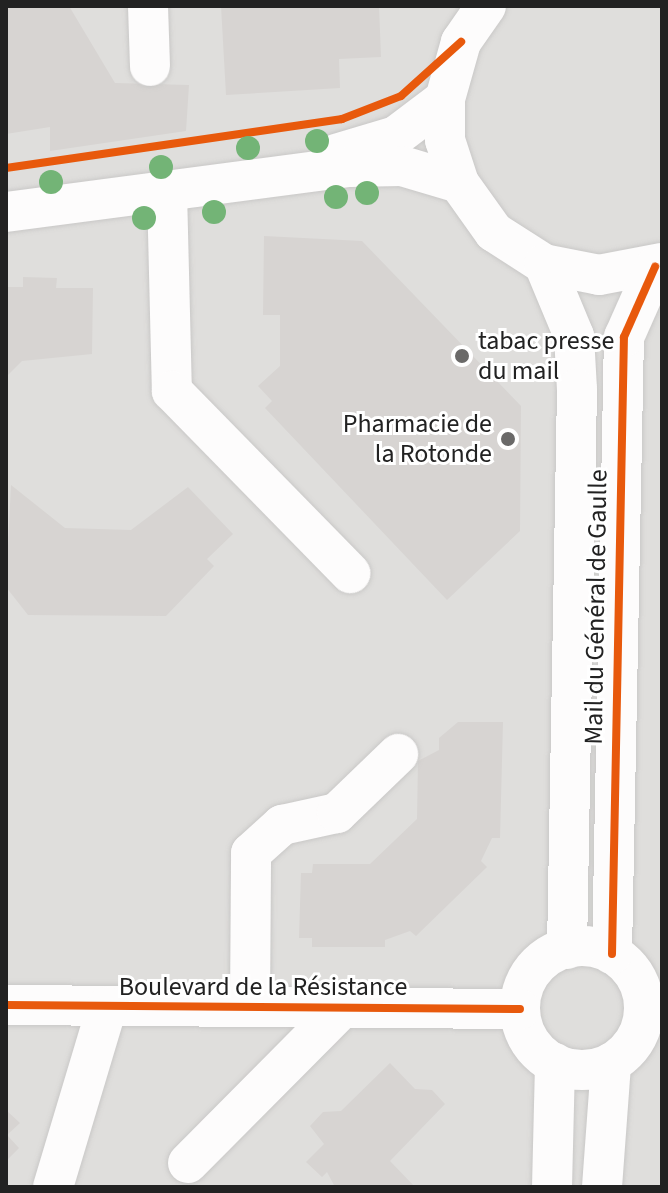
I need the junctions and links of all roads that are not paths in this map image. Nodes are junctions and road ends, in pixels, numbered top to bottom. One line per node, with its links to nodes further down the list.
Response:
1 (148, 6): 3 (street)
2 (486, 6): 4 (street)
3 (150, 66)
4 (445, 99): 5 (street); 6 (street)
5 (243, 180): 6 (street); 7 (street)
6 (459, 183): 9 (street)
7 (167, 191): 8 (street); 11 (street)
8 (6, 212)
9 (544, 264): 10 (street); 13 (street, Mail du Général de Gaulle)
10 (658, 265): 14 (street, Mail du Général de Gaulle)
11 (350, 573)
12 (398, 754): 18 (street)
13 (567, 949): 14 (street); 20 (street)
14 (612, 954): 15 (street)
15 (654, 1004): 22 (street)
16 (6, 1005): 17 (street, Boulevard de la Résistance)
17 (107, 1007): 18 (street, Boulevard de la Résistance); 24 (street)
18 (250, 1007): 19 (street, Boulevard de la Résistance)
19 (342, 1008): 20 (street, Boulevard de la Résistance); 23 (street)
20 (520, 1009): 21 (street)
21 (555, 1063): 22 (street); 25 (street)
22 (611, 1063): 26 (street)
23 (188, 1163)
24 (53, 1187)
25 (552, 1187)
26 (602, 1187)

